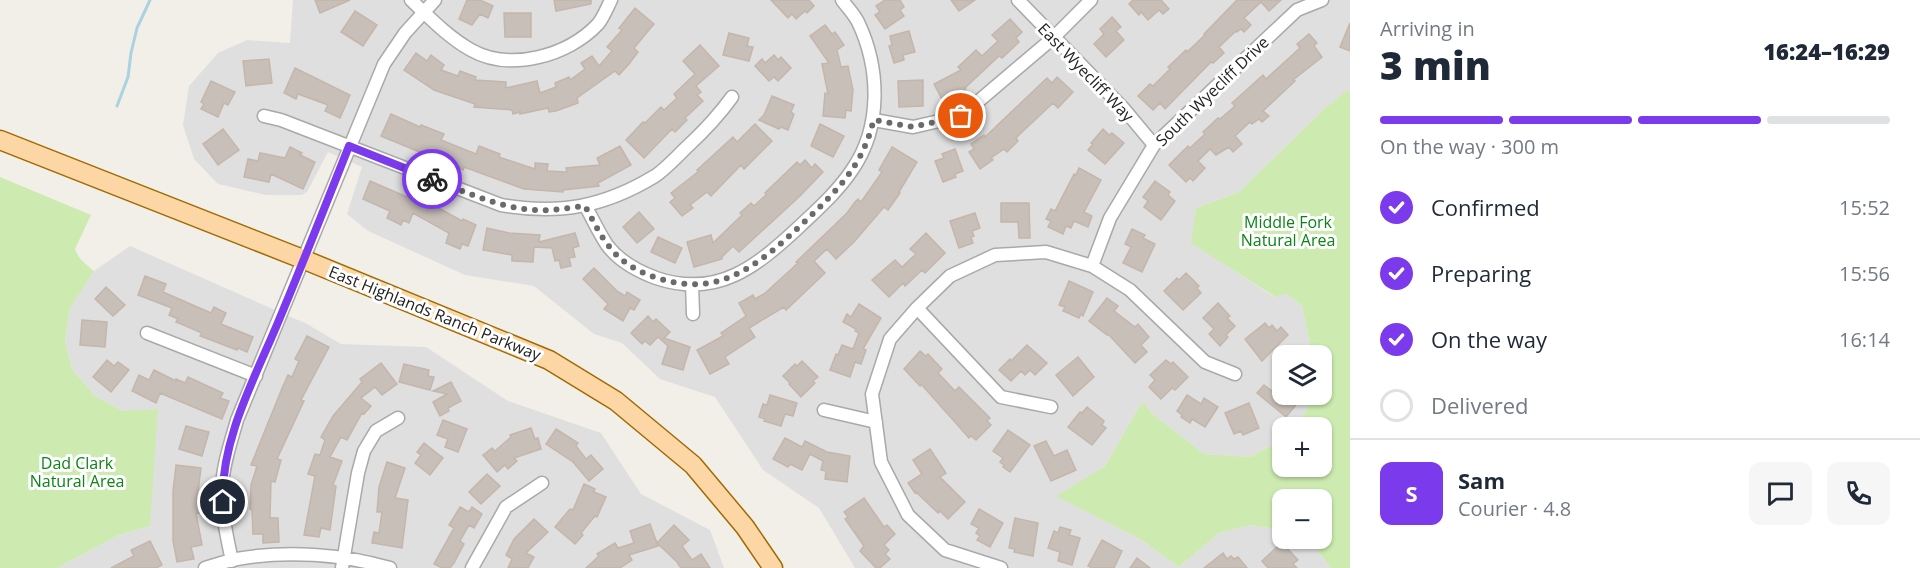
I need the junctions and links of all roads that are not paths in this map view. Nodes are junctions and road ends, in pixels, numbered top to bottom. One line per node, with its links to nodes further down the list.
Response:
1 (411, 0): 8 (street)
2 (435, 0): 8 (street)
3 (611, 0): 8 (street)
4 (842, 0): 12 (street)
5 (1018, 0): 9 (street, East Wyecliff Way)
6 (1091, 0): 9 (street)
7 (1322, 0): 14 (street, South Wyecliff Drive)
8 (424, 13): 15 (street)
9 (1053, 38): 12 (street); 14 (street, East Wyecliff Way)
10 (732, 97): 16 (street)
11 (264, 116): 15 (street)
12 (874, 120): 19 (street)
13 (0, 140): 17 (main road, East Highlands Ranch Parkway)
14 (1154, 145): 18 (street, South Wyecliff Drive)
15 (349, 146): 16 (street); 17 (street)
16 (585, 206): 19 (street)
17 (304, 260): 24 (street); 35 (main road, East Highlands Ranch Parkway)
18 (1092, 266): 20 (street); 23 (street)
19 (692, 285): 21 (street)
20 (917, 308): 25 (street); 28 (street)
21 (693, 314)
22 (147, 333): 24 (street)
23 (1234, 375)
24 (256, 376): 30 (street)
25 (1051, 407)
26 (824, 410): 28 (street)
27 (398, 418): 31 (street)
28 (876, 422): 36 (street)
29 (542, 483): 34 (street)
30 (232, 561): 31 (street); 32 (street)
31 (343, 563): 33 (street)
32 (205, 568)
33 (390, 568)
34 (472, 568)
35 (773, 568)
36 (1001, 568)

